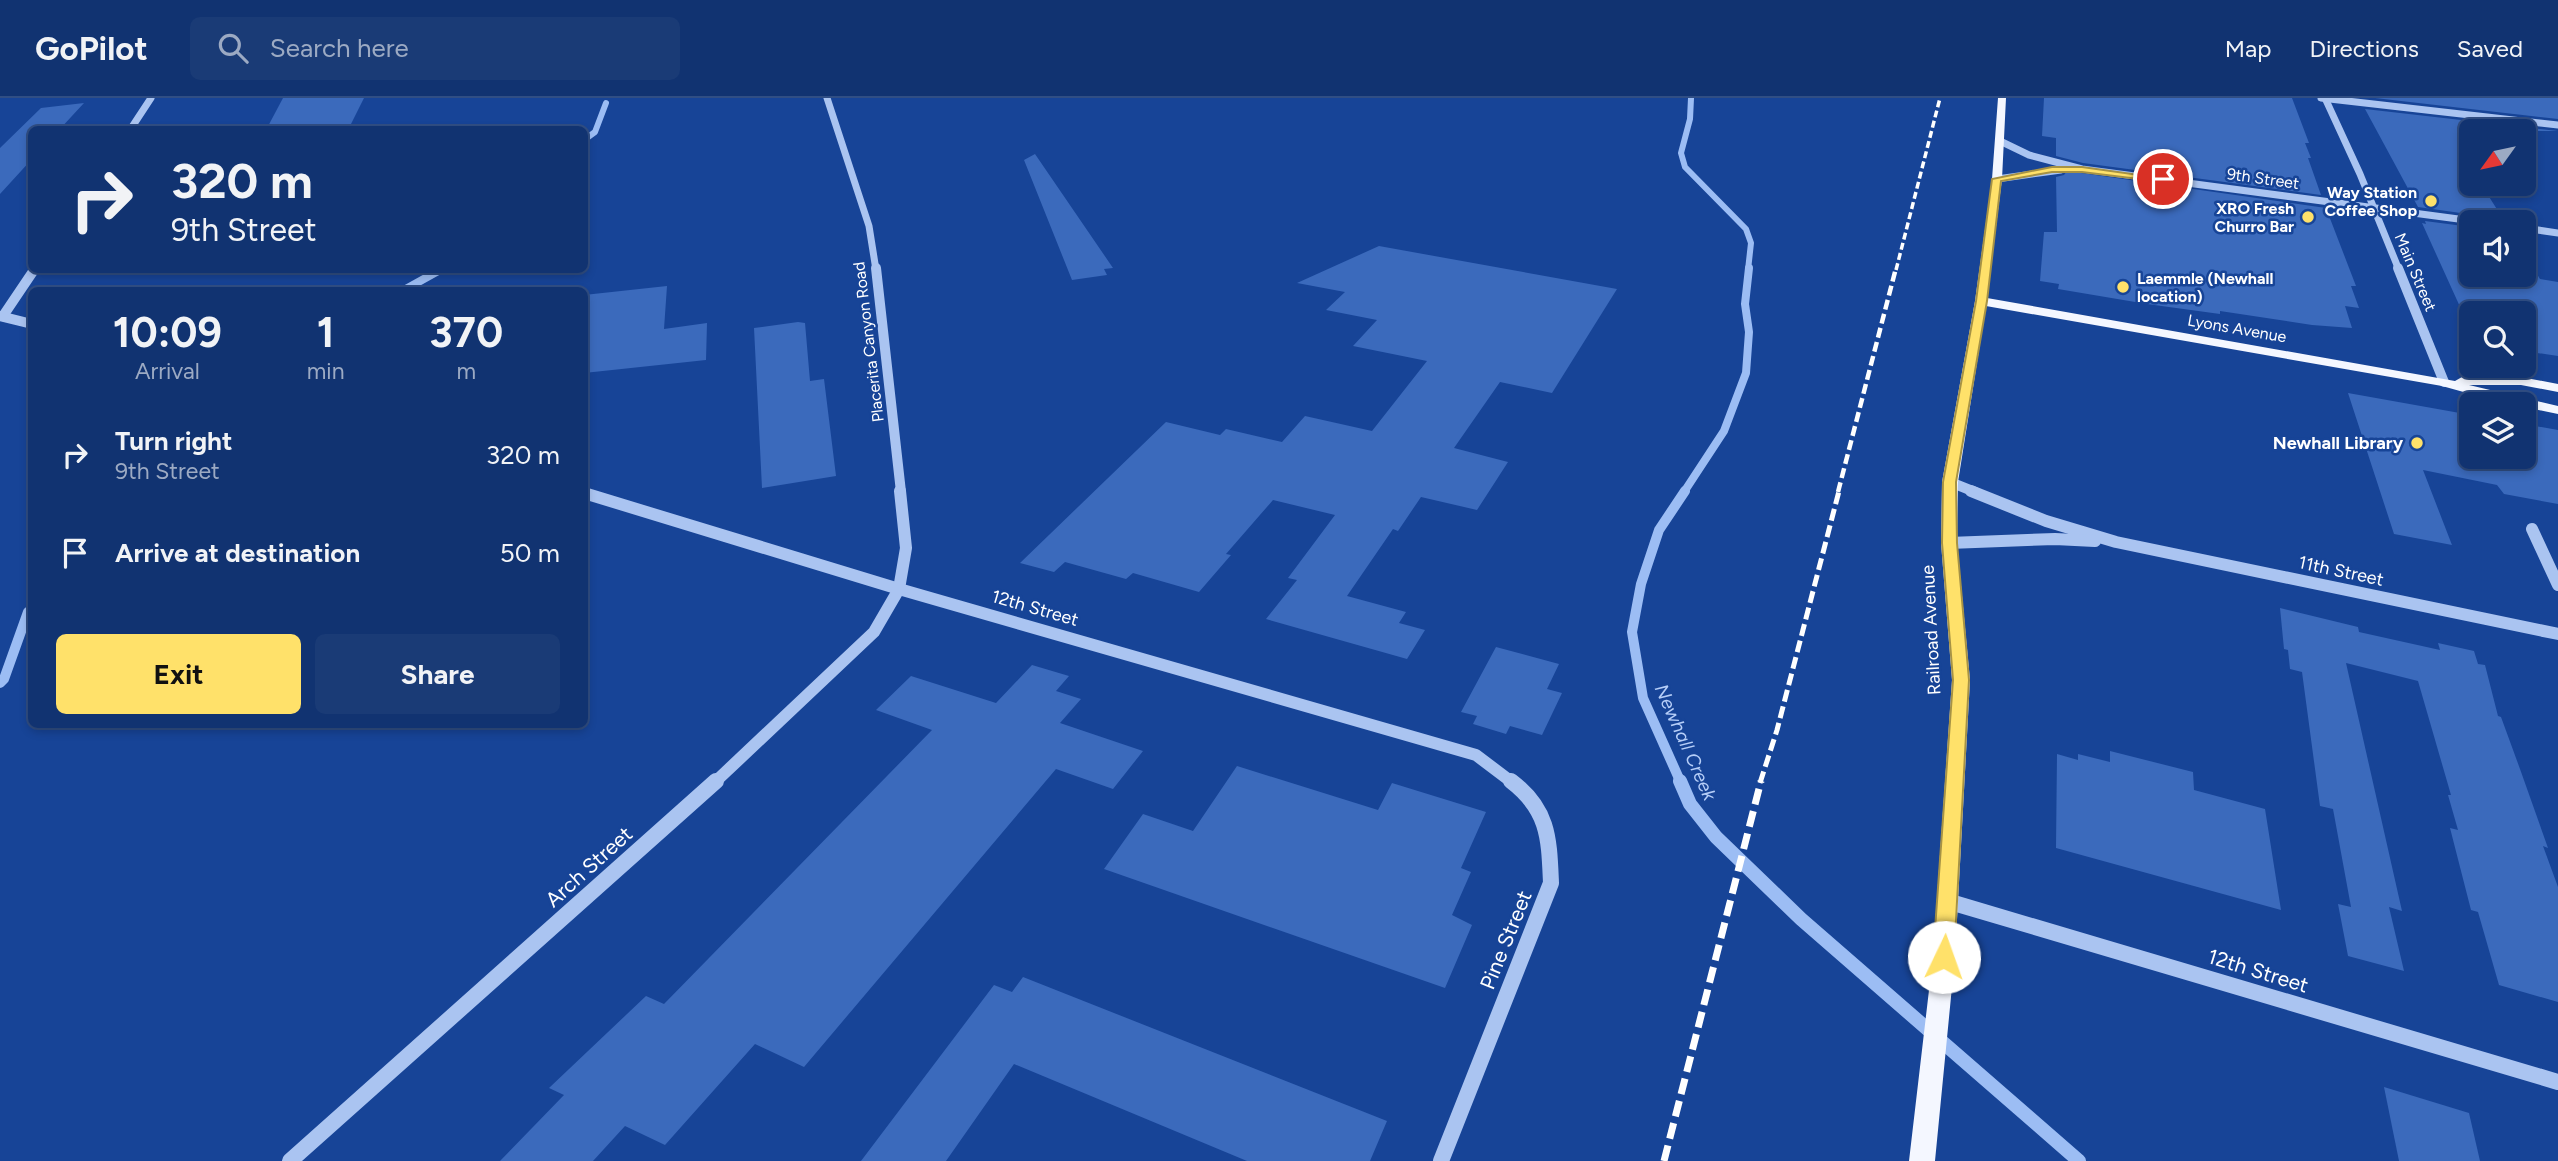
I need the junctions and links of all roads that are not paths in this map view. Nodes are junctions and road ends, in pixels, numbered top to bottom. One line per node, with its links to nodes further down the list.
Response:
1 (151, 98): 6 (street)
2 (827, 98): 27 (street, Placerita Canyon Road)
3 (2002, 98): 7 (main road, Railroad Avenue)
4 (2324, 98): 5 (street); 10 (street, Main Street)
5 (2558, 125)
6 (133, 126)
7 (2000, 141): 8 (street, 9th Street); 9 (main road, Railroad Avenue)
8 (2082, 169): 9 (street, 9th Street); 10 (street, 9th Street)
9 (1997, 179): 15 (main road, Railroad Avenue)
10 (2373, 208): 11 (street, 9th Street); 18 (street, Main Street)
11 (2459, 219)
12 (2536, 230): 13 (street)
13 (2558, 233)
14 (32, 273): 16 (street)
15 (1982, 301): 18 (main road, Lyons Avenue); 21 (main road, Railroad Avenue)
16 (1, 316): 17 (street)
17 (28, 323)
18 (2444, 382): 19 (main road, Lyons Avenue); 20 (main road, Lyons Avenue)
19 (2558, 388)
20 (2558, 410)
21 (1950, 482): 24 (street, 11th Street); 25 (main road, Railroad Avenue)
22 (588, 494): 27 (street, 12th Street)
23 (2532, 529): 26 (street)
24 (2116, 542): 25 (street, 11th Street); 28 (street, 11th Street)
25 (1949, 543): 30 (main road, Railroad Avenue)
26 (2558, 585)
27 (899, 589): 29 (street, 12th Street); 32 (street, Arch Street)
28 (2558, 634)
29 (1476, 755): 33 (street, Pine Street)
30 (1947, 901): 31 (street, 12th Street); 34 (main road, Railroad Avenue)
31 (2558, 1082)
32 (290, 1161)
33 (1441, 1161)
34 (1922, 1161)

